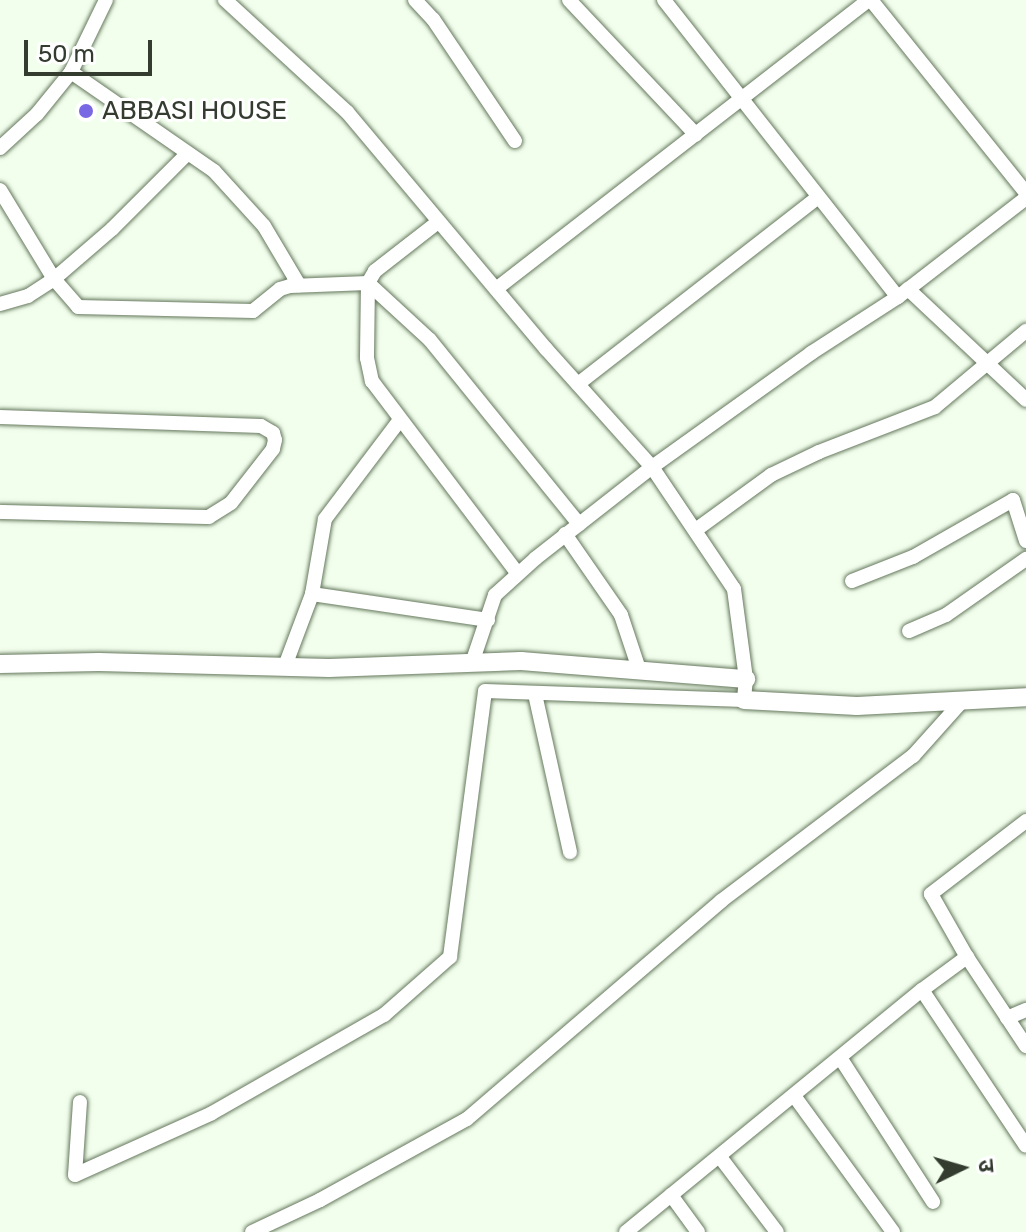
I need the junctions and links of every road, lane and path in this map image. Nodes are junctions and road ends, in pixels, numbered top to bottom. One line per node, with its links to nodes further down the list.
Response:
1 (106, 0): 7 (street)
2 (415, 0): 10 (street)
3 (569, 0): 9 (street)
4 (664, 0): 8 (street)
5 (870, 0): 8 (street); 14 (street)
6 (228, 1): 16 (street)
7 (71, 72): 11 (street); 12 (street)
8 (742, 100): 9 (street); 15 (street)
9 (696, 135): 20 (street)
10 (515, 141)
11 (0, 148)
12 (188, 153): 17 (street); 19 (street)
13 (0, 190): 17 (street)
14 (1026, 196): 21 (street)
15 (818, 197): 21 (street); 25 (street)
16 (438, 222): 18 (street); 20 (street)
17 (54, 279): 19 (street); 22 (street)
18 (368, 283): 19 (street); 28 (street); 31 (street)
19 (299, 285)
20 (496, 289): 25 (street)
21 (903, 293): 24 (street); 29 (street)
22 (0, 304)
23 (1026, 331): 24 (street)
24 (986, 363): 26 (street); 32 (street)
25 (578, 384): 29 (street)
26 (1026, 400)
27 (0, 417): 30 (street)
28 (399, 421): 36 (street); 38 (street)
29 (652, 467): 31 (street); 32 (street)
30 (0, 512)
31 (579, 524): 33 (street)
32 (697, 529): 45 (street)
33 (565, 534): 36 (street); 44 (street)
34 (1026, 541): 37 (street)
35 (1026, 559): 40 (street)
36 (517, 573): 39 (street)
37 (852, 581)
38 (312, 594): 39 (street); 43 (street)
39 (488, 620): 41 (street)
40 (909, 631)
41 (472, 663): 43 (street); 44 (street)
42 (0, 664): 43 (street)
43 (285, 666)
44 (639, 669): 45 (street)
45 (746, 679): 48 (street)
46 (535, 694): 48 (street); 51 (street); 59 (street)
47 (1026, 697): 49 (street)
48 (744, 700): 49 (street)
49 (963, 700): 64 (street)
50 (1026, 821): 52 (street)
51 (570, 852)
52 (967, 957): 53 (street); 55 (street)
53 (922, 990): 57 (street); 60 (street)
54 (1026, 1010): 55 (street)
55 (1007, 1018): 56 (street)
56 (1026, 1046)
57 (841, 1059): 58 (street); 63 (street)
58 (795, 1097): 61 (street); 68 (street)
59 (80, 1102)
60 (1026, 1146)
61 (720, 1157): 62 (street); 67 (street)
62 (671, 1195): 65 (street); 66 (street)
63 (933, 1202)
64 (252, 1232)
65 (626, 1232)
66 (698, 1232)
67 (777, 1232)
68 (893, 1232)

